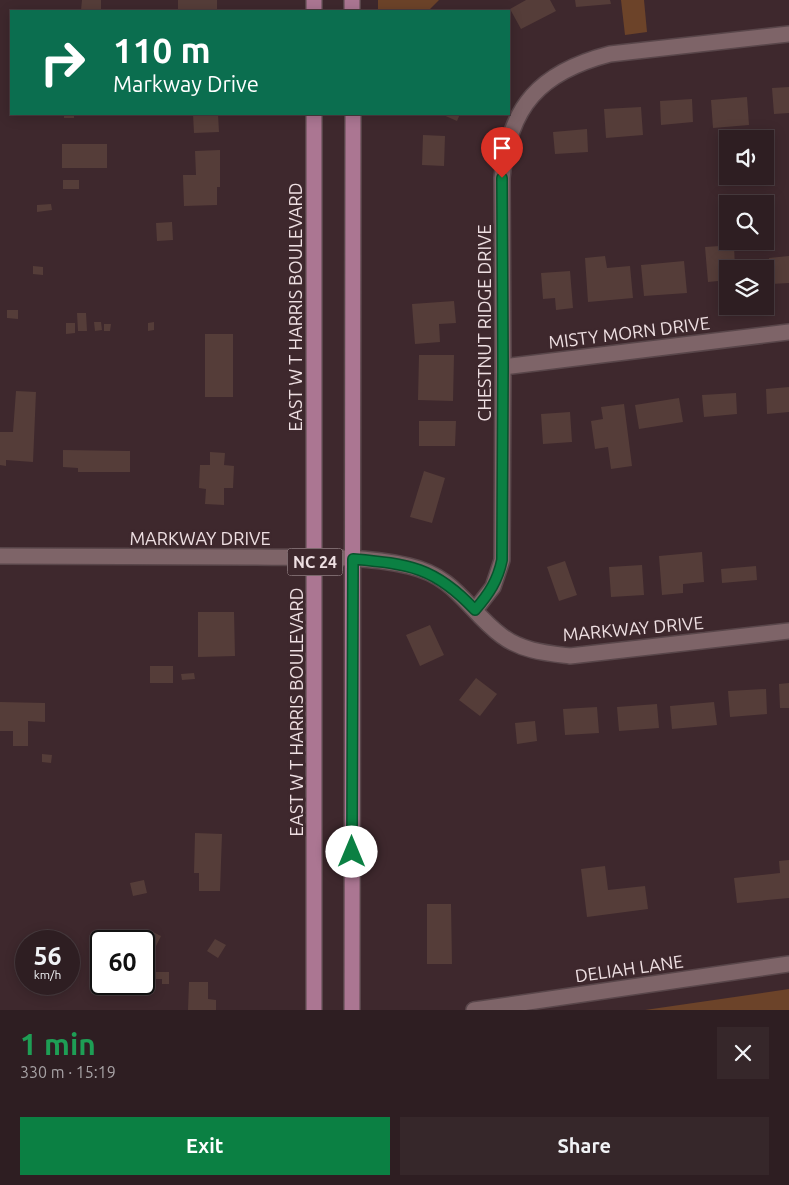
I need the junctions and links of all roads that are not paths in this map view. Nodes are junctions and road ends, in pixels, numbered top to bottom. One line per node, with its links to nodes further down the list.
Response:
1 (789, 34): 5 (street, CHESTNUT RIDGE DRIVE)
2 (314, 115): 7 (main road, EAST W T HARRIS BOULEVARD / NC 24)
3 (353, 115): 8 (main road, NC 24)
4 (789, 332): 5 (street, MISTY MORN DRIVE)
5 (503, 367): 9 (street, CHESTNUT RIDGE DRIVE)
6 (0, 556): 7 (street, MARKWAY DRIVE)
7 (315, 558): 8 (street, MARKWAY DRIVE); 12 (main road, EAST W T HARRIS BOULEVARD / NC 24)
8 (353, 559): 9 (street, MARKWAY DRIVE); 13 (main road, NC 24)
9 (475, 610): 10 (street, MARKWAY DRIVE)
10 (789, 631)
11 (789, 964): 14 (street, DELIAH LANE)
12 (314, 1010)
13 (352, 1010)
14 (474, 1010)

